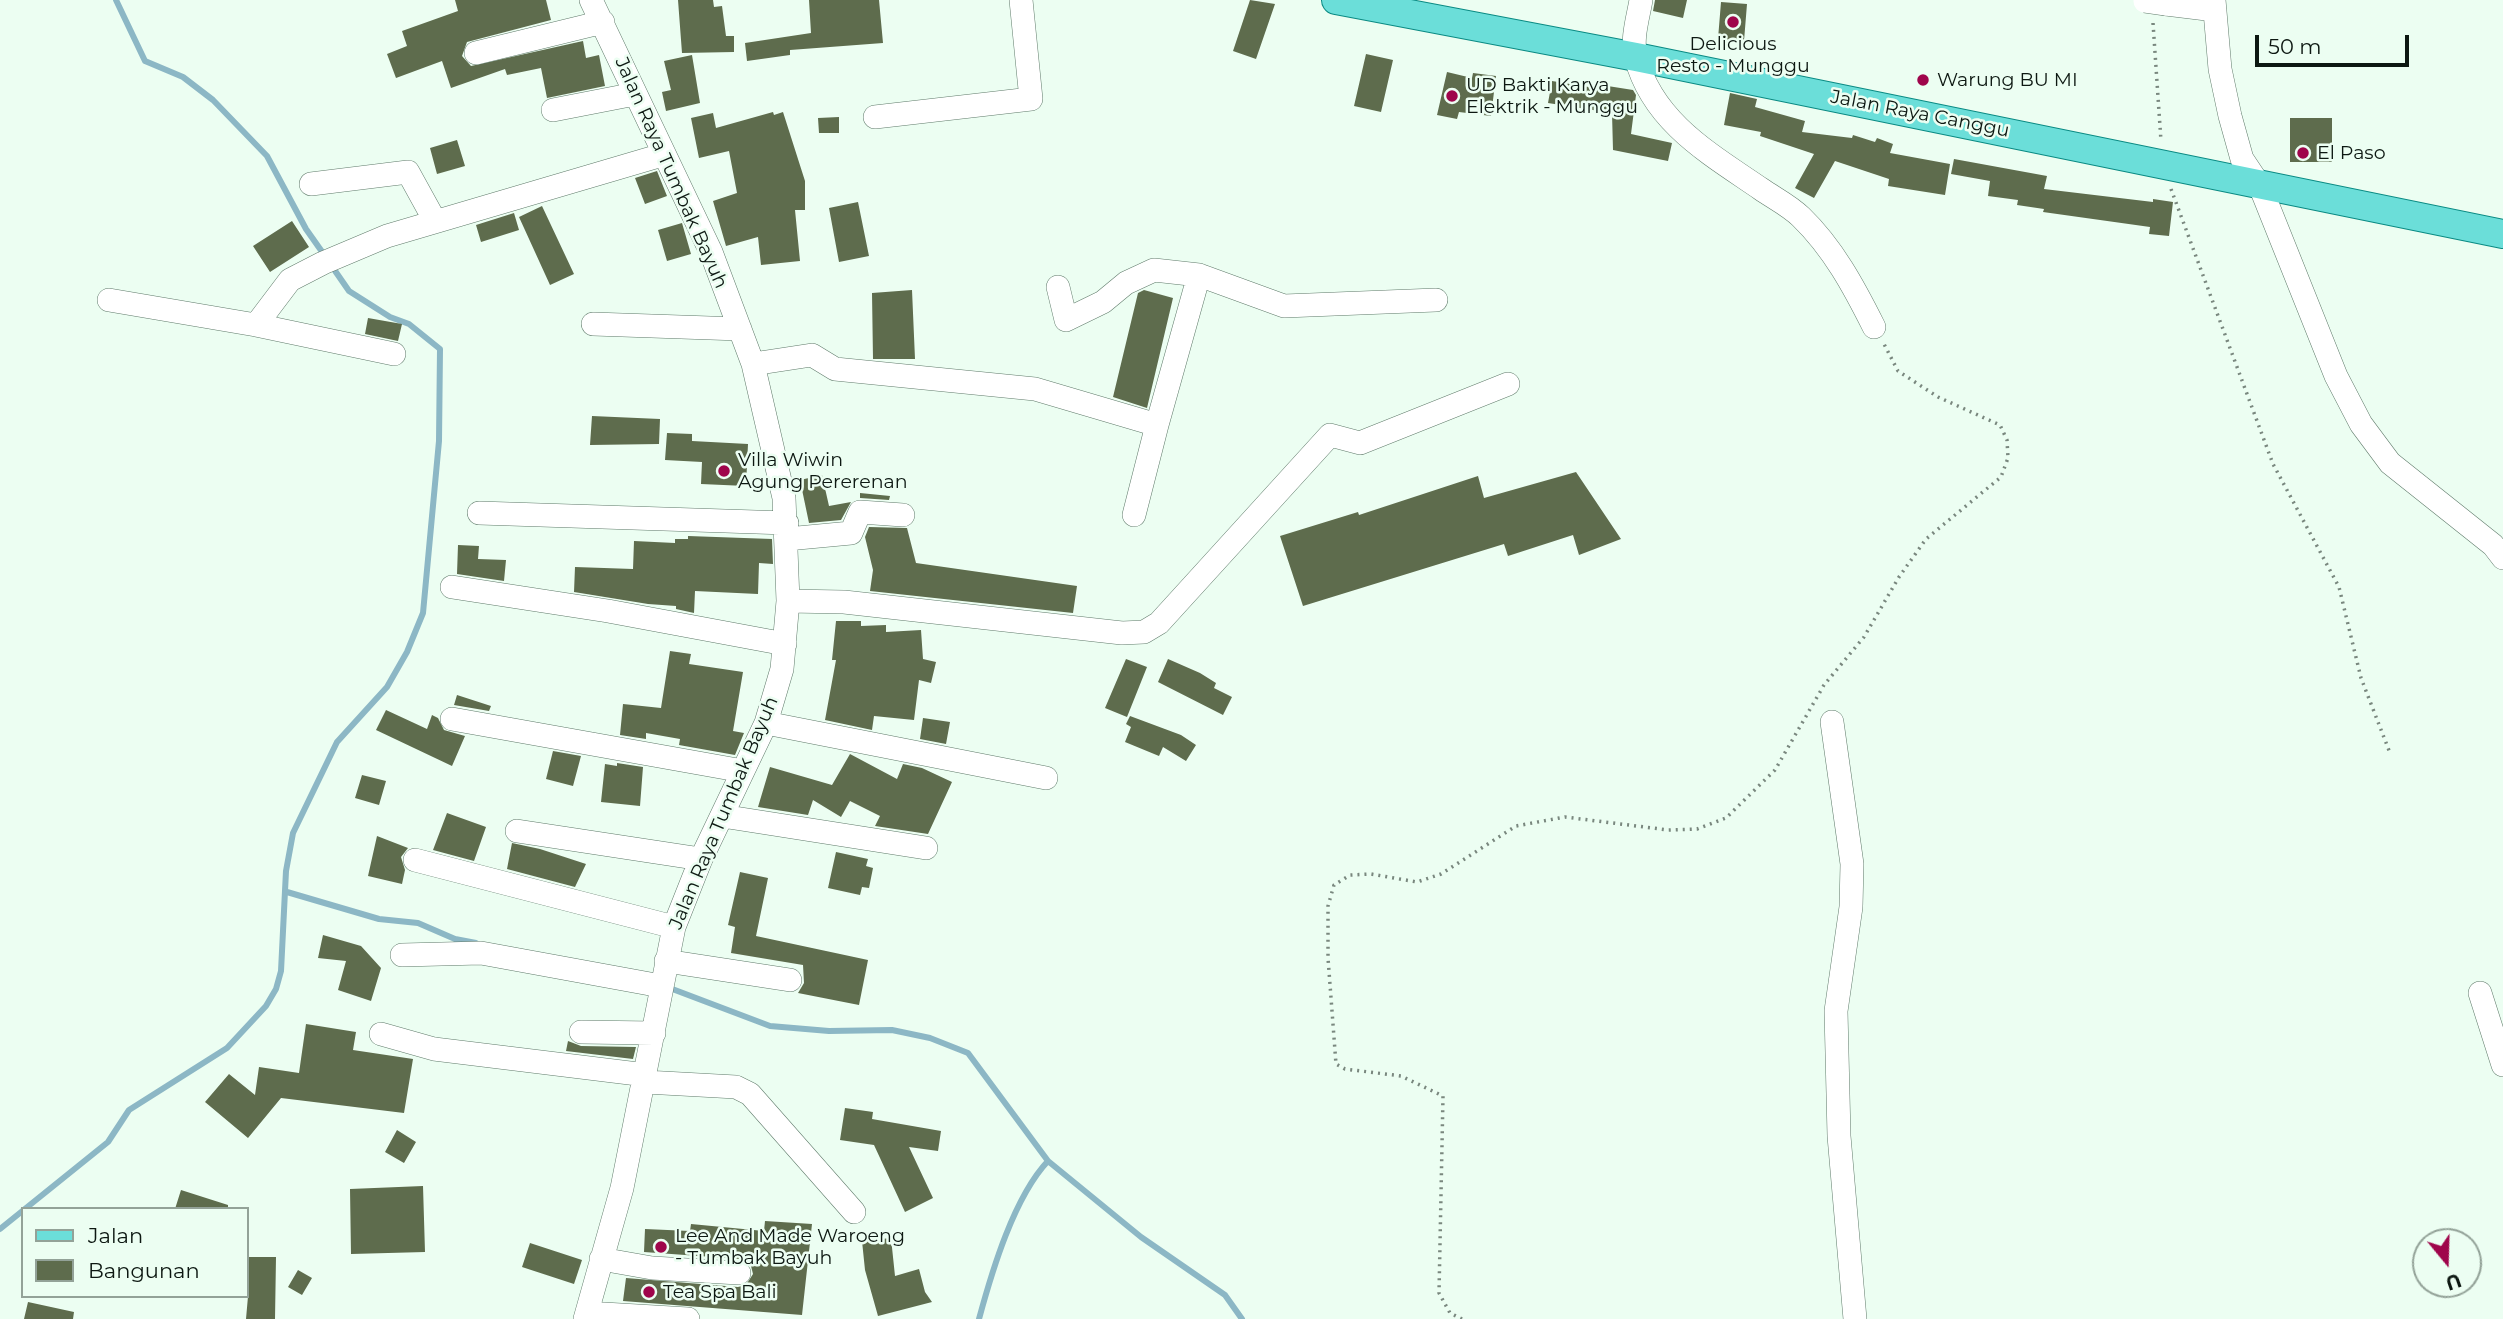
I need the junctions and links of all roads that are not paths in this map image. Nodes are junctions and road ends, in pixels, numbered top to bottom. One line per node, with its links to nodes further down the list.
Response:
1 (591, 0): 8 (street, Jalan Raya Tumbak Bayuh)
2 (1021, 0): 13 (street)
3 (1336, 0): 10 (main road, Jalan Raya Canggu)
4 (1641, 0): 10 (street)
5 (2139, 0): 7 (street)
6 (2215, 5): 7 (street); 16 (street)
7 (2154, 8)
8 (603, 22): 9 (street); 11 (street, Jalan Raya Tumbak Bayuh)
9 (476, 53)
10 (1636, 57): 16 (main road, Jalan Raya Canggu); 25 (street)
11 (635, 94): 12 (street); 14 (street, Jalan Raya Tumbak Bayuh)
12 (553, 110)
13 (875, 117)
14 (662, 155): 17 (street); 26 (street, Jalan Raya Tumbak Bayuh)
15 (311, 184): 17 (street)
16 (2260, 186): 18 (main road, Jalan Raya Canggu); 35 (street)
17 (435, 222): 24 (street)
18 (2503, 234)
19 (1199, 275): 20 (street); 22 (street); 30 (street)
20 (1058, 287)
21 (108, 300): 24 (street)
22 (1436, 300)
23 (593, 324): 26 (street)
24 (256, 325): 27 (street)
25 (1874, 327)
26 (740, 330): 28 (street, Jalan Raya Tumbak Bayuh)
27 (394, 354)
28 (753, 363): 30 (street); 34 (street, Jalan Raya Tumbak Bayuh)
29 (1508, 384): 37 (street)
30 (1157, 425): 33 (street)
31 (479, 513): 34 (street)
32 (903, 515): 34 (street)
33 (1134, 515)
34 (787, 531): 37 (street, Jalan Raya Tumbak Bayuh)
35 (2503, 558)
36 (452, 587): 38 (street)
37 (788, 601): 38 (street, Jalan Raya Tumbak Bayuh)
38 (785, 644): 41 (street, Jalan Raya Tumbak Bayuh)
39 (452, 719): 42 (street)
40 (1832, 722): 64 (street)
41 (766, 723): 42 (street, Jalan Raya Tumbak Bayuh); 43 (street)
42 (743, 771): 44 (street, Jalan Raya Tumbak Bayuh)
43 (1046, 778)
44 (722, 816): 46 (street); 48 (street, Jalan Raya Tumbak Bayuh)
45 (517, 831): 48 (street)
46 (926, 848)
47 (415, 859): 49 (street)
48 (701, 859): 49 (street, Jalan Raya Tumbak Bayuh)
49 (674, 927): 51 (street, Jalan Raya Tumbak Bayuh)
50 (402, 955): 51 (street)
51 (664, 972): 52 (street); 55 (street, Jalan Raya Tumbak Bayuh)
52 (790, 980)
53 (2480, 993): 57 (street)
54 (581, 1032): 55 (street)
55 (654, 1033): 58 (street, Jalan Raya Tumbak Bayuh)
56 (381, 1034): 58 (street)
57 (2503, 1065)
58 (645, 1079): 59 (street); 60 (street, Jalan Raya Tumbak Bayuh)
59 (854, 1212)
60 (601, 1259): 61 (street); 62 (street, Jalan Raya Tumbak Bayuh)
61 (739, 1273)
62 (586, 1316): 63 (street)
63 (688, 1319)
64 (1855, 1319)

